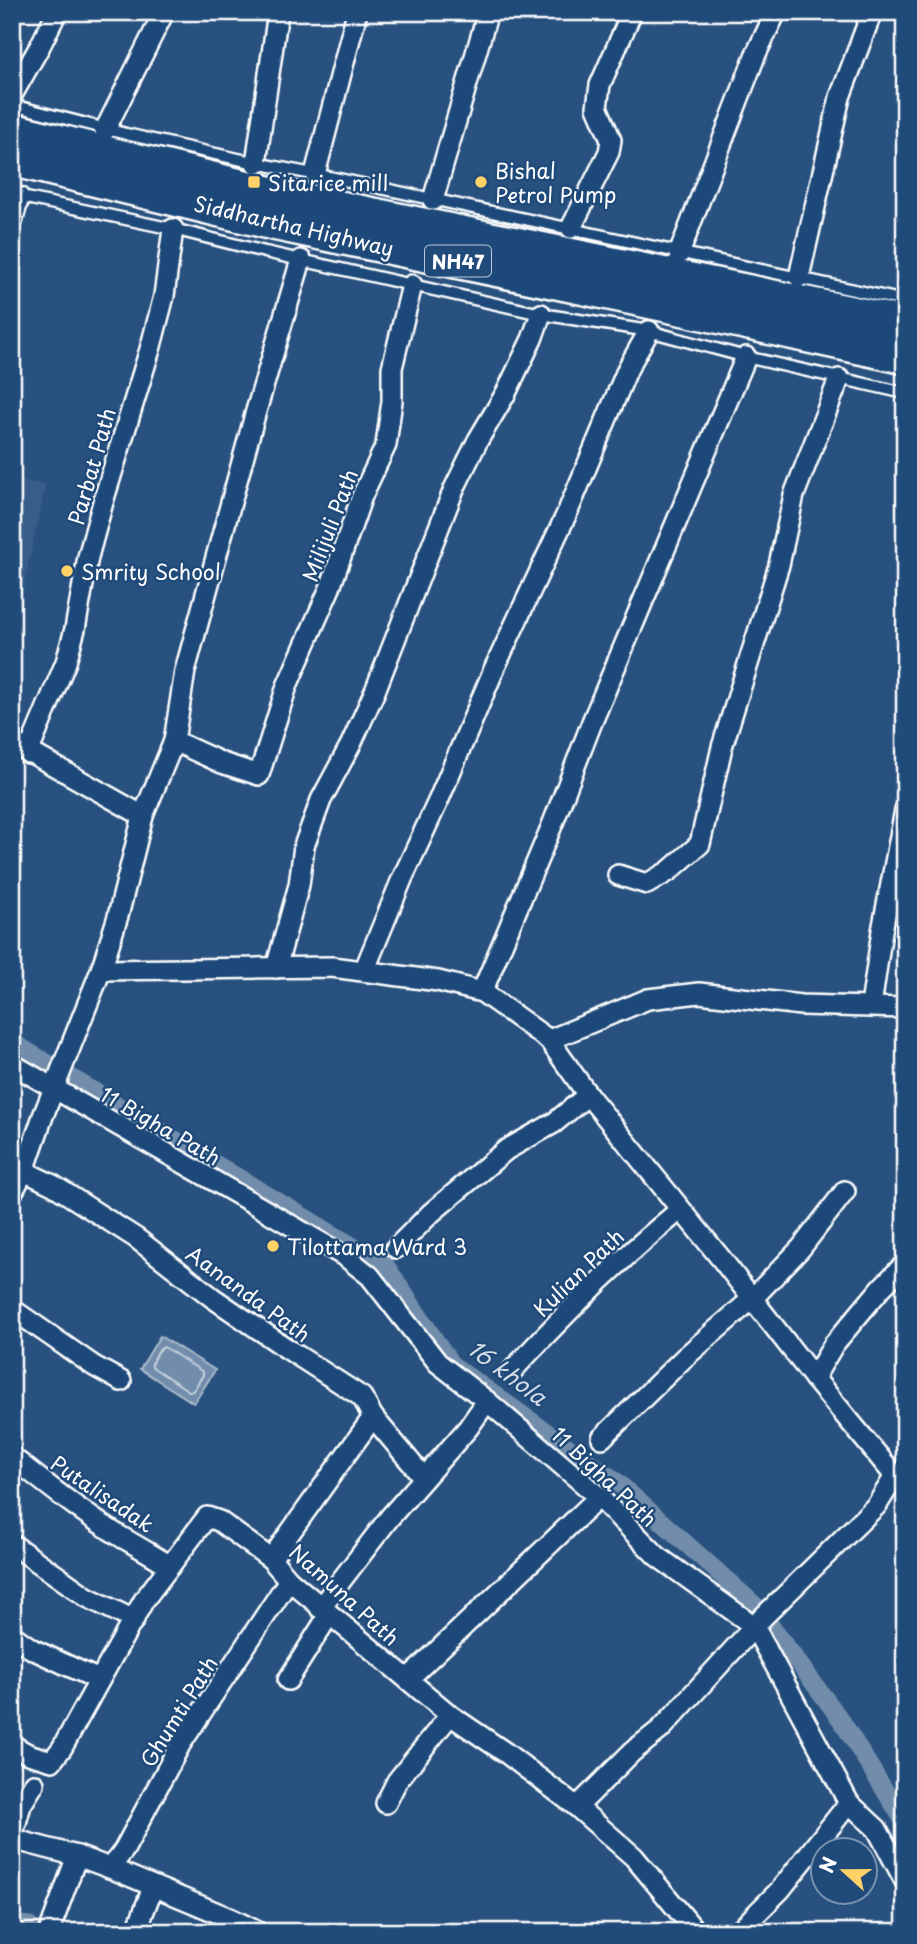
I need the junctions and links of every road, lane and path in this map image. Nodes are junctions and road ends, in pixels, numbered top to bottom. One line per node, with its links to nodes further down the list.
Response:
1 (57, 12): 9 (street)
2 (164, 12): 12 (street)
3 (278, 12): 14 (street)
4 (357, 12): 15 (street)
5 (488, 12): 17 (street)
6 (632, 12): 20 (street)
7 (776, 12): 21 (street)
8 (872, 12): 23 (street)
9 (12, 95)
10 (12, 105): 12 (lane)
11 (12, 130): 27 (highway, Siddhartha Highway / NH47)
12 (105, 130): 14 (lane)
13 (12, 159): 30 (highway, Siddhartha Highway / NH47)
14 (256, 163): 15 (lane)
15 (315, 174): 17 (lane)
16 (15, 196): 18 (street); 19 (lane)
17 (433, 200): 20 (lane)
18 (12, 222)
19 (173, 229): 22 (lane); 34 (street, Parbat Path)
20 (571, 229): 21 (lane)
21 (679, 254): 23 (lane)
22 (301, 260): 24 (lane); 33 (street)
23 (799, 277): 25 (lane)
24 (412, 285): 26 (lane); 33 (street, Milijuli Path)
25 (905, 301)
26 (541, 314): 28 (lane); 38 (street)
27 (905, 324)
28 (649, 331): 29 (lane); 40 (street)
29 (746, 357): 31 (lane); 41 (street)
30 (905, 357)
31 (839, 379): 32 (lane); 37 (street)
32 (905, 393)
33 (174, 741): 36 (street)
34 (20, 748): 36 (street)
35 (905, 810): 42 (street)
36 (142, 816): 39 (street)
37 (618, 875)
38 (276, 968): 39 (street); 40 (street)
39 (101, 970): 46 (street)
40 (364, 971): 41 (street)
41 (482, 992): 44 (street)
42 (871, 1006): 43 (street); 44 (street)
43 (905, 1008)
44 (549, 1040): 47 (street)
45 (12, 1064): 46 (street, 11 Bigha Path)
46 (55, 1085): 48 (street); 59 (street, 11 Bigha Path)
47 (588, 1096): 51 (street); 52 (street)
48 (24, 1171): 50 (street); 60 (street, Aananda Path)
49 (845, 1191): 54 (street)
50 (12, 1193)
51 (680, 1210): 54 (street); 56 (street, Kulian Path)
52 (396, 1248)
53 (905, 1264): 57 (street)
54 (752, 1298): 57 (street); 61 (street)
55 (12, 1309): 58 (street)
56 (511, 1371)
57 (814, 1378): 64 (street)
58 (121, 1381)
59 (487, 1401): 63 (street); 65 (street, 11 Bigha Path)
60 (373, 1417): 63 (street, Aananda Path); 67 (street)
61 (602, 1438)
62 (12, 1457): 68 (street, Putalisadak)
63 (424, 1478): 70 (street)
64 (900, 1479): 72 (street)
65 (599, 1497): 72 (street, 11 Bigha Path); 74 (street)
66 (12, 1544): 71 (street)
67 (271, 1559): 68 (street, Namuna Path); 69 (street, Namuna Path)
68 (170, 1566): 71 (street, Namuna Path)
69 (289, 1580): 70 (street, Namuna Path); 85 (street, Ghumti Path)
70 (325, 1612): 74 (street, Namuna Path); 76 (street)
71 (134, 1620): 75 (street, Namuna Path)
72 (759, 1621): 81 (street, 11 Bigha Path); 82 (street)
73 (12, 1635): 75 (street)
74 (408, 1679): 77 (street, Namuna Path)
75 (99, 1680): 78 (street, Namuna Path)
76 (288, 1680)
77 (450, 1715): 80 (street); 82 (street, Namuna Path)
78 (12, 1745)
79 (34, 1784): 83 (street)
80 (386, 1803)
81 (849, 1803): 86 (street, 11 Bigha Path); 92 (street)
82 (577, 1807): 91 (street, Namuna Path)
83 (12, 1838): 84 (street)
84 (77, 1856): 85 (street); 88 (street)
85 (110, 1868): 87 (street)
86 (905, 1881)
87 (153, 1887): 89 (street); 90 (street)
88 (49, 1932)
89 (136, 1932)
90 (258, 1932)
91 (696, 1932)
92 (738, 1932)

